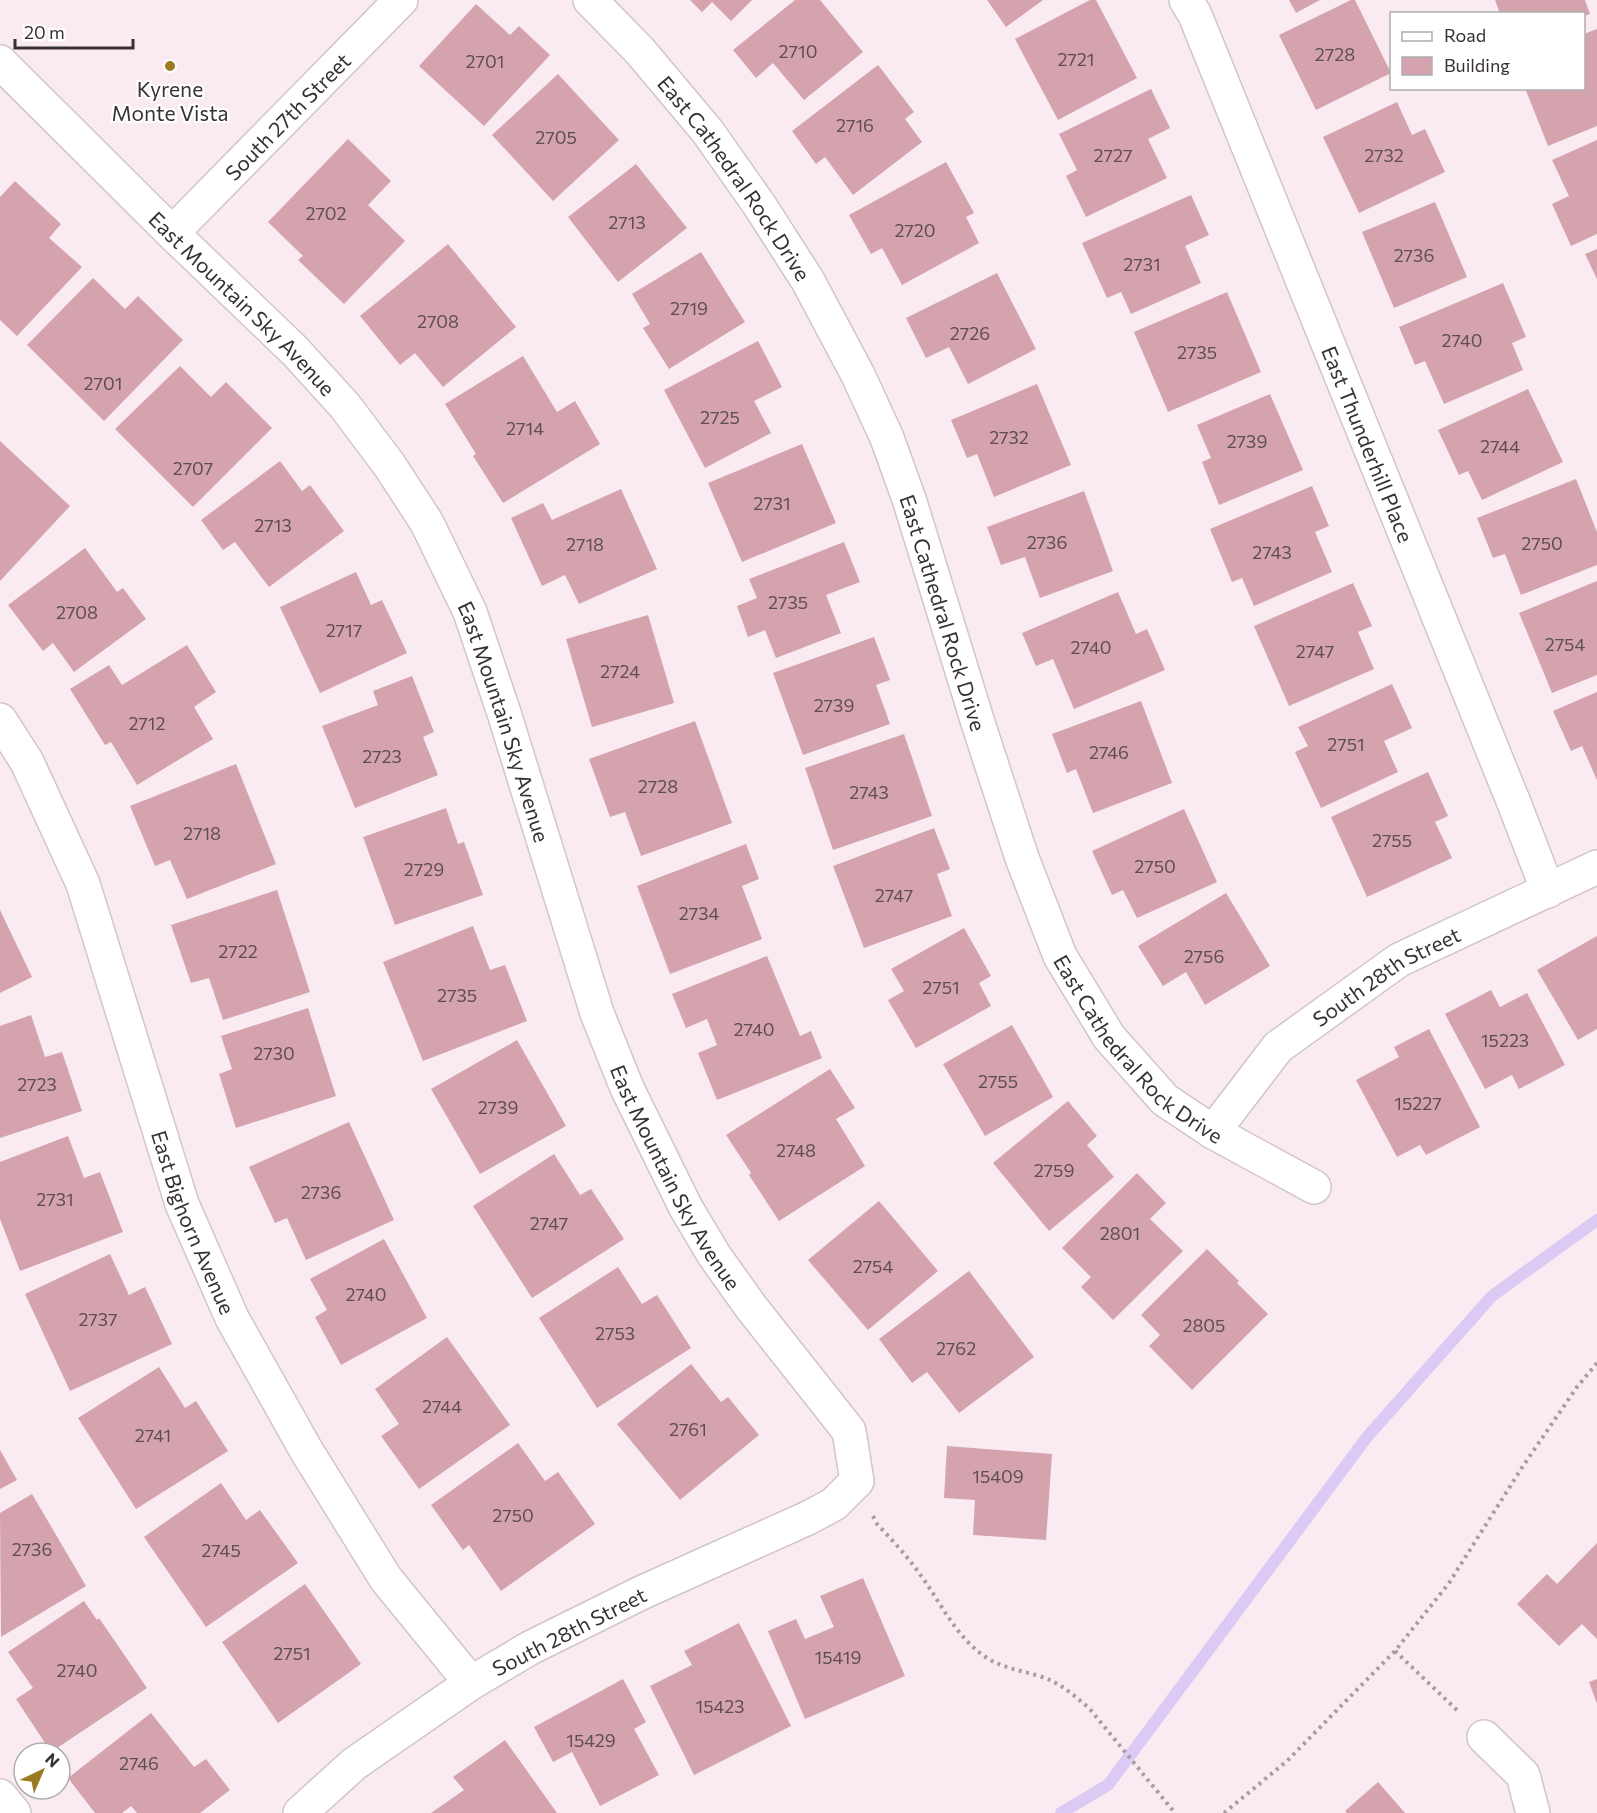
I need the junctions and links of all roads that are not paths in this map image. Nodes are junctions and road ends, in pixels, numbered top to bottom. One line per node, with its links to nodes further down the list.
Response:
1 (401, 0): 5 (street, South 27th Street)
2 (590, 0): 9 (street, East Cathedral Rock Drive)
3 (1186, 0): 8 (street, East Thunderhill Place)
4 (0, 62): 5 (street, East Mountain Sky Avenue)
5 (172, 233): 11 (street, East Mountain Sky Avenue)
6 (0, 720): 12 (street, East Bighorn Avenue)
7 (1597, 867): 8 (street, South 28th Street)
8 (1548, 891): 9 (street, South 28th Street)
9 (1213, 1132): 10 (street, East Cathedral Rock Drive)
10 (1314, 1187)
11 (857, 1480): 12 (street, South 28th Street)
12 (471, 1683): 16 (street, South 28th Street)
13 (1484, 1737): 17 (street)
14 (0, 1796): 15 (street)
15 (14, 1813)
16 (300, 1813)
17 (1533, 1813)

